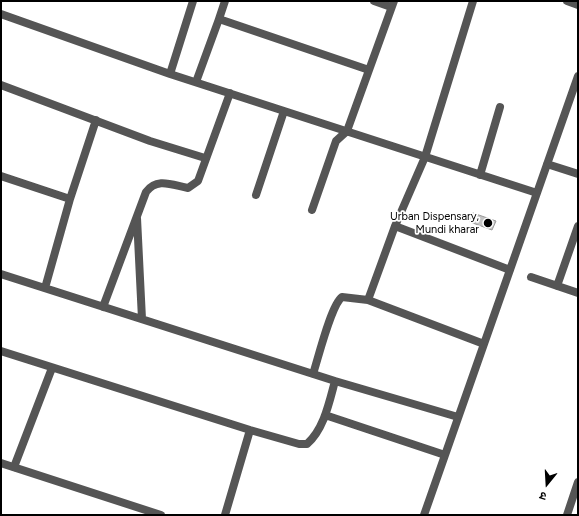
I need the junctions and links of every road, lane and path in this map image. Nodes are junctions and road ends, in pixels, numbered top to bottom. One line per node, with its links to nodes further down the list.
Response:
1 (225, 1): 9 (street)
2 (374, 1): 6 (street)
3 (473, 1): 20 (street)
4 (567, 1): 7 (street)
5 (191, 2): 11 (street)
6 (392, 4): 10 (street)
7 (578, 4)
8 (1, 14): 11 (street)
9 (219, 19): 10 (street); 13 (street)
10 (369, 70): 19 (street)
11 (170, 74): 13 (street)
12 (577, 80): 22 (street)
13 (196, 82): 15 (street)
14 (1, 85): 18 (street)
15 (230, 93): 17 (street); 21 (street)
16 (500, 107): 24 (street)
17 (284, 111): 19 (street); 27 (street)
18 (96, 120): 21 (street); 28 (street)
19 (347, 132): 20 (street); 29 (street)
20 (425, 157): 24 (street); 31 (street)
21 (205, 158): 30 (street)
22 (547, 164): 23 (street); 26 (street)
23 (578, 174)
24 (480, 175): 26 (street)
25 (1, 176): 28 (street)
26 (537, 193): 33 (street)
27 (256, 195)
28 (70, 199): 37 (street)
29 (312, 210)
30 (137, 215): 40 (street); 41 (street)
31 (395, 226): 33 (street); 39 (street)
32 (578, 226): 36 (street)
33 (510, 270): 42 (street)
34 (1, 274): 37 (street)
35 (531, 277): 36 (street)
36 (557, 286): 38 (street)
37 (45, 288): 40 (street)
38 (578, 293)
39 (368, 300): 42 (street); 45 (street)
40 (103, 306): 41 (street)
41 (142, 319): 45 (street)
42 (484, 344): 48 (street)
43 (1, 351): 44 (street)
44 (52, 368): 49 (street); 52 (street)
45 (313, 374): 46 (street)
46 (335, 381): 47 (street); 48 (street)
47 (325, 415): 49 (street); 50 (street)
48 (458, 417): 50 (street)
49 (250, 430): 55 (street)
50 (445, 455): 56 (street)
51 (1, 463): 52 (street)
52 (14, 467): 54 (street)
53 (578, 482): 57 (street)
54 (161, 515)
55 (225, 515)
56 (424, 515)
57 (567, 515)

